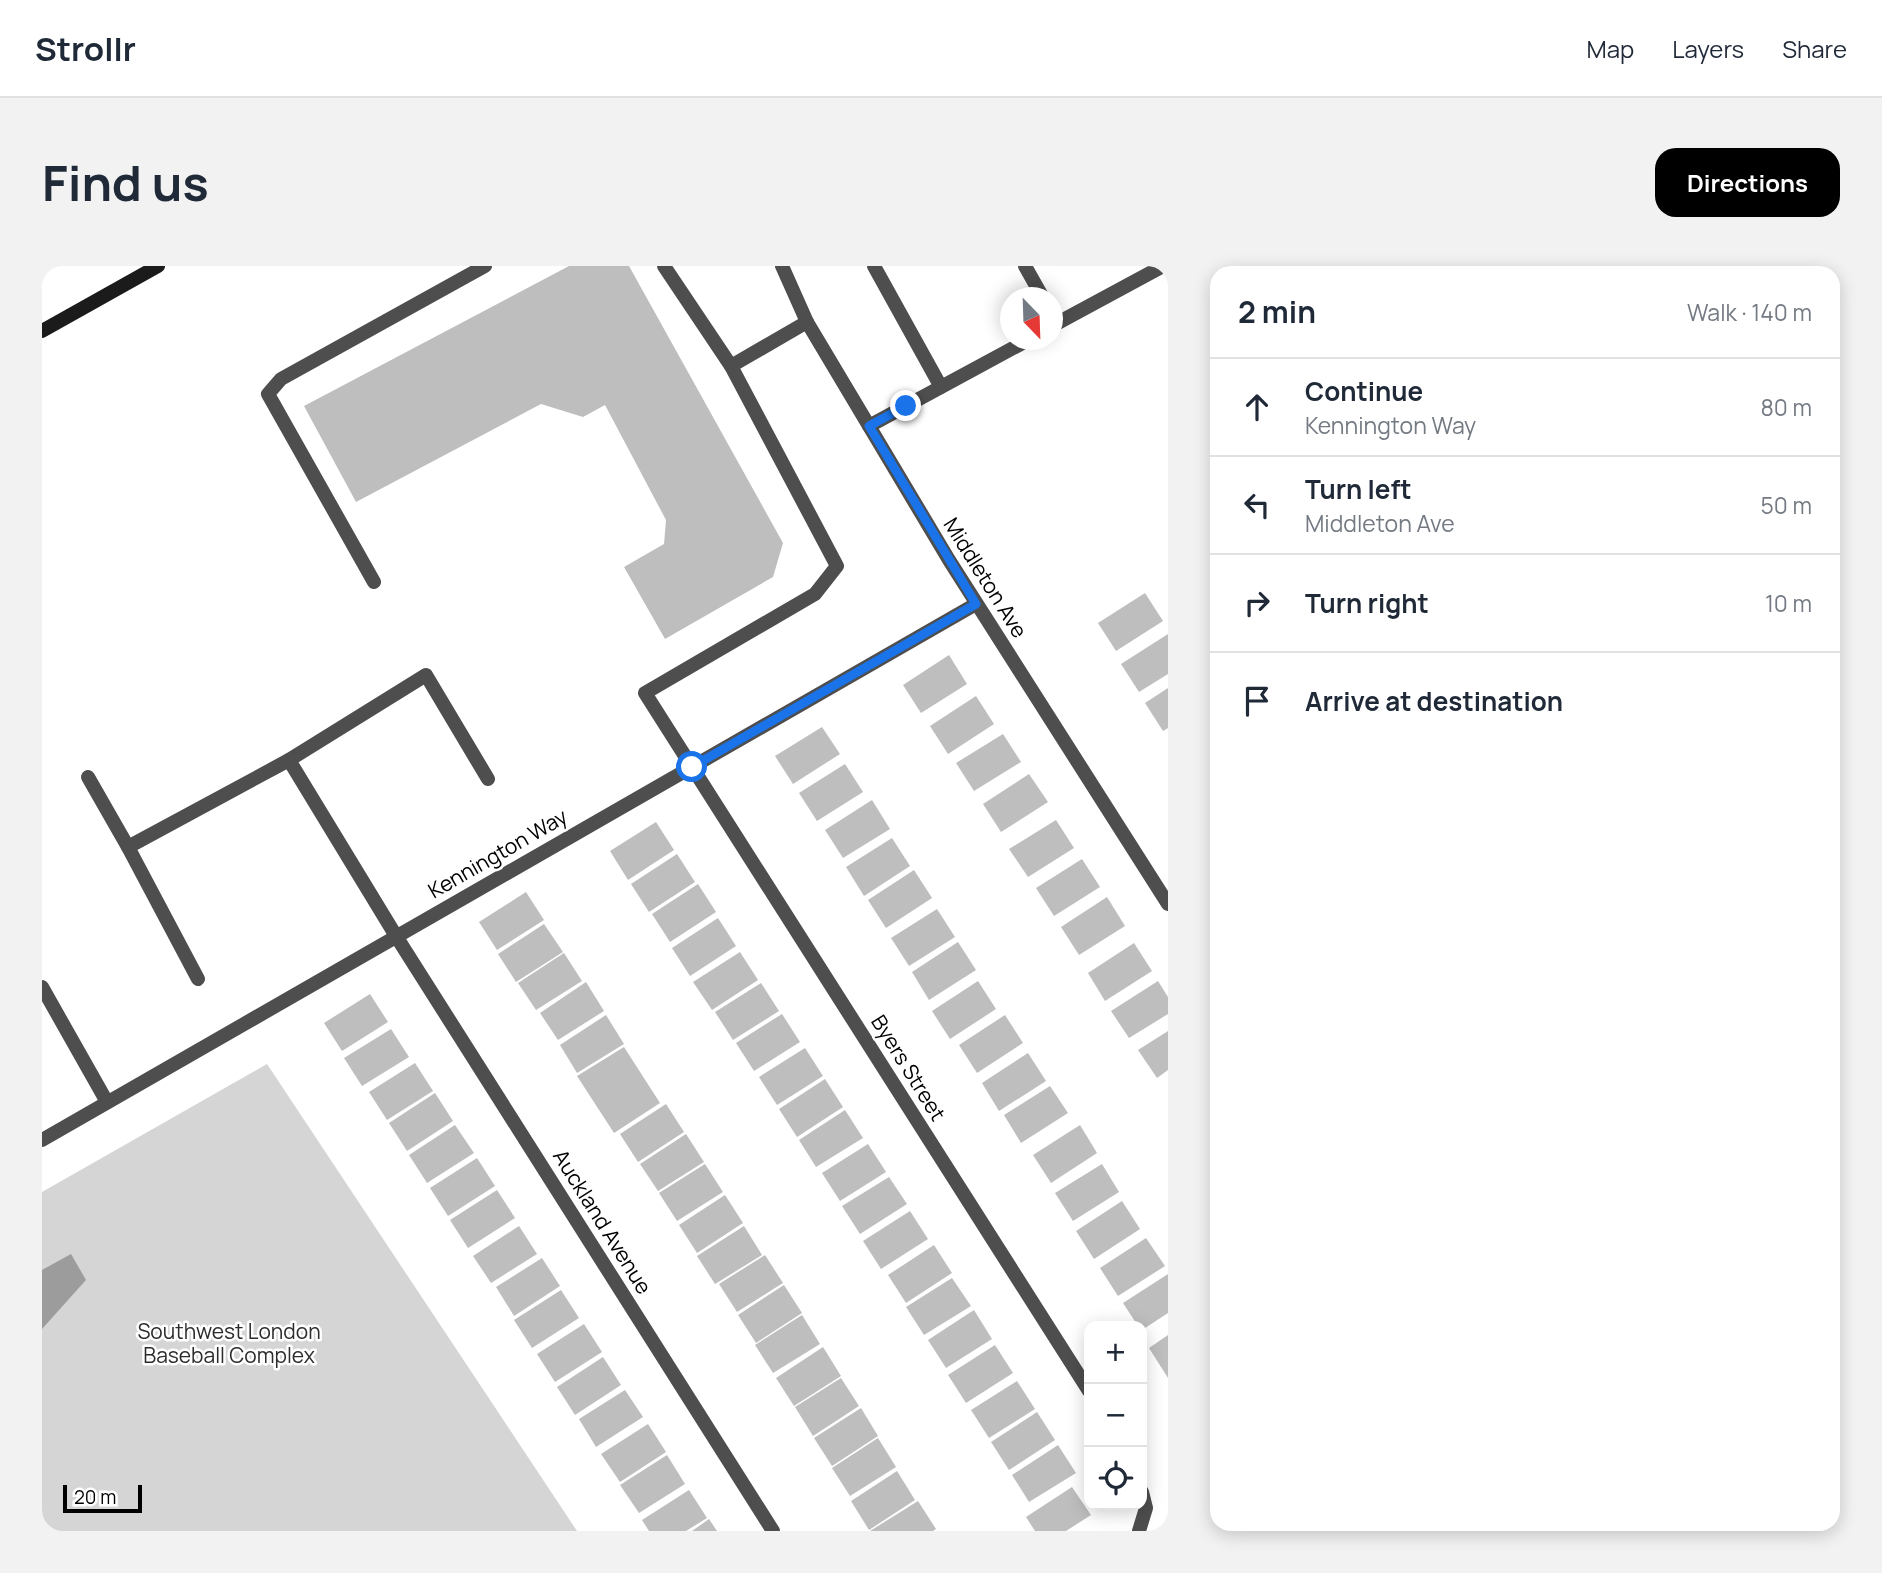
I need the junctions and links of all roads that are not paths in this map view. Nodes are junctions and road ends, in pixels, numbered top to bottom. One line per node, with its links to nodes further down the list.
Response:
1 (158, 266): 11 (main road)
2 (485, 266): 16 (street)
3 (664, 266): 13 (street)
4 (782, 266): 10 (street, Middleton Ave)
5 (874, 266): 14 (street)
6 (1025, 266): 8 (street)
7 (1163, 266): 9 (street)
8 (1037, 287)
9 (1063, 316)
10 (807, 322): 13 (street); 15 (street, Middleton Ave)
11 (42, 331)
12 (1009, 350): 14 (street)
13 (731, 366): 19 (street, Byers Street)
14 (941, 387): 15 (street)
15 (869, 426): 17 (street, Middleton Ave)
16 (374, 582)
17 (976, 604): 19 (street, Kennington Way); 23 (street, Middleton Ave)
18 (289, 760): 21 (street); 22 (street); 24 (street, Auckland Avenue)
19 (692, 767): 24 (street, Kennington Way); 29 (street, Byers Street)
20 (88, 778): 22 (street)
21 (488, 779)
22 (128, 847): 25 (street)
23 (1168, 904)
24 (396, 936): 27 (street, Kennington Way); 31 (street, Auckland Avenue)
25 (198, 979)
26 (42, 987): 27 (street)
27 (107, 1102): 28 (street, Kennington Way)
28 (42, 1140)
29 (1085, 1384)
30 (1145, 1510): 32 (street)
31 (773, 1531)
32 (1139, 1531)

